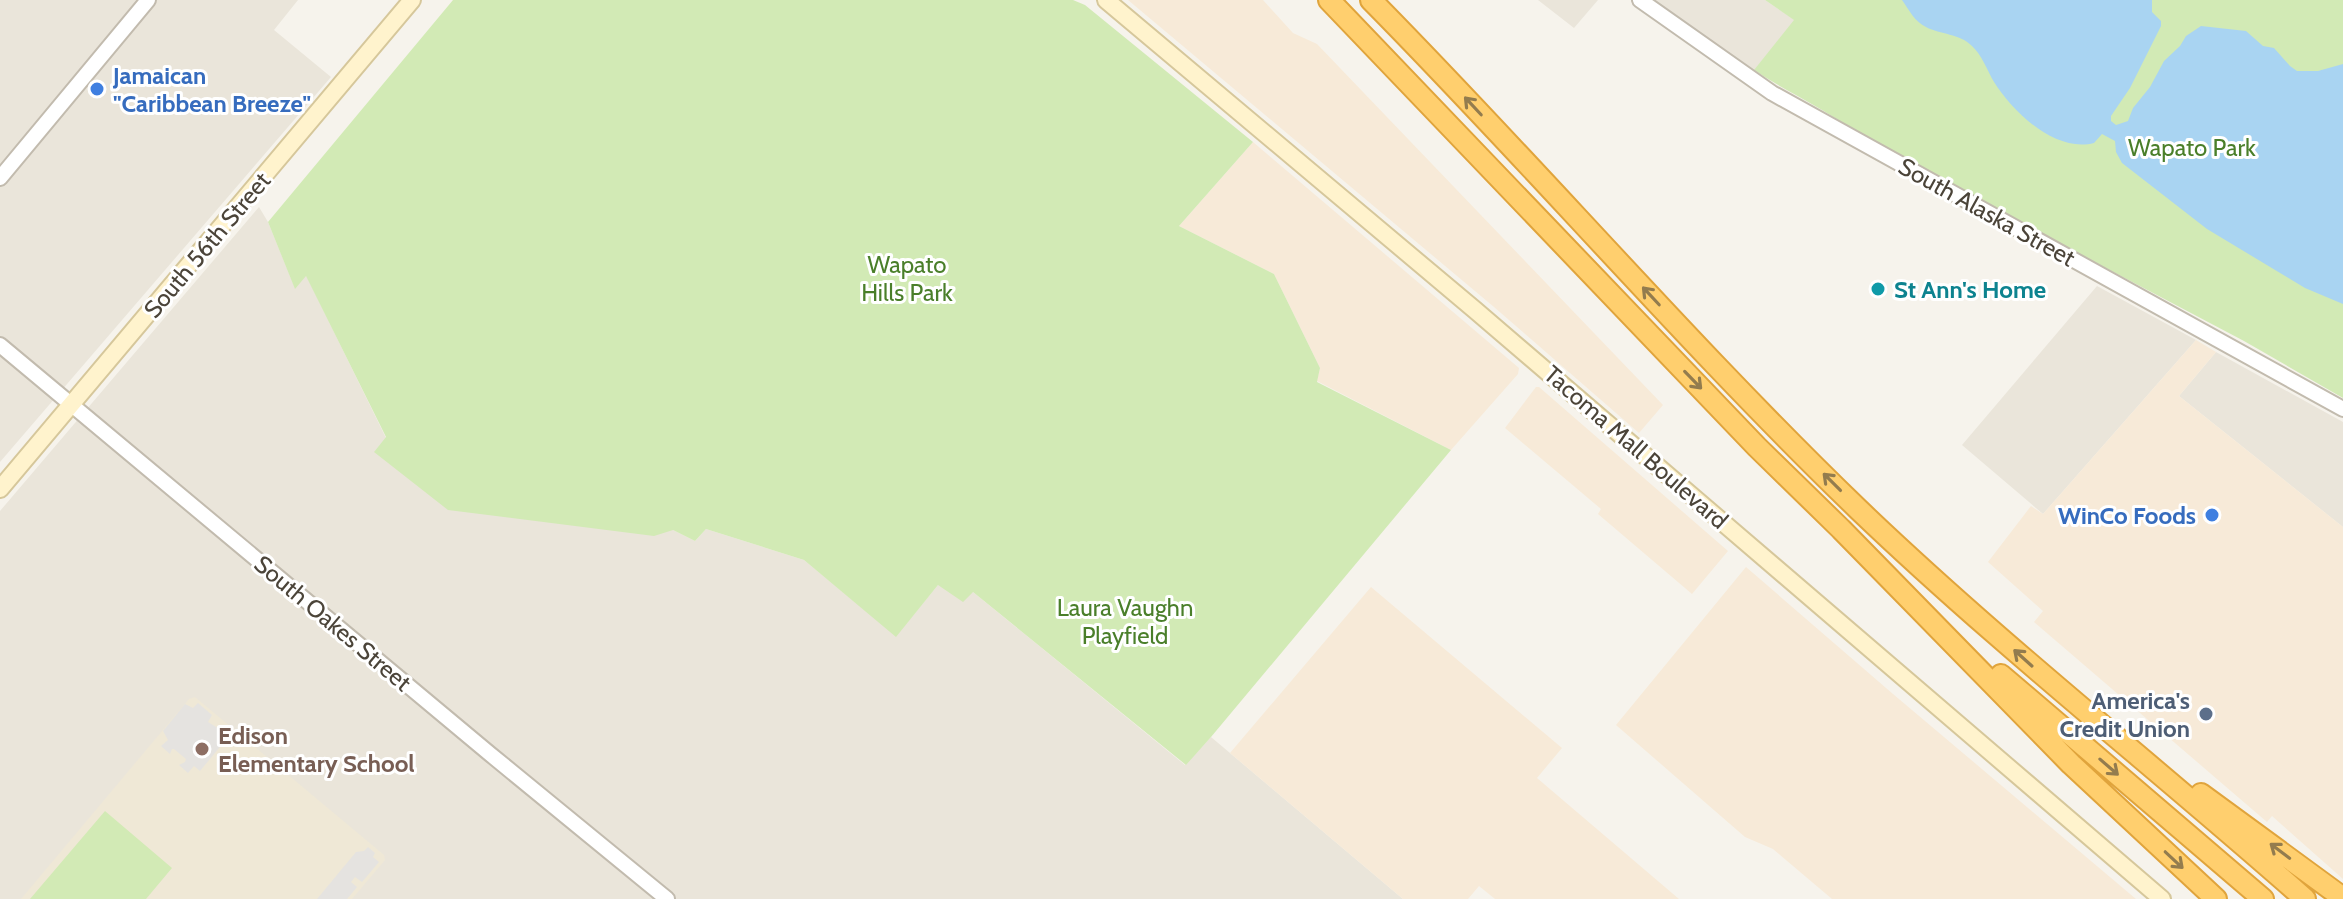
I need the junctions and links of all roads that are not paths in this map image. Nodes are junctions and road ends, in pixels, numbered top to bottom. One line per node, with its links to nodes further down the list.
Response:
1 (148, 0): 10 (street)
2 (412, 0): 13 (main road, South 56th Street)
3 (1106, 0): 20 (main road, Tacoma Mall Boulevard)
4 (1311, 0): 11 (highway)
5 (1329, 0): 11 (highway)
6 (1371, 0): 9 (highway)
7 (1385, 0): 9 (highway)
8 (1640, 0): 14 (street, South Alaska Street)
9 (1429, 59): 17 (highway, one-way to 9)
10 (0, 178)
11 (1561, 243): 16 (highway, one-way to 16)
12 (0, 345): 13 (street, South Oakes Street)
13 (72, 405): 15 (main road, South 56th Street); 19 (street, South Oakes Street)
14 (2343, 409)
15 (0, 489)
16 (1841, 529): 21 (highway, one-way to 21); 22 (highway, one-way to 22)
17 (2082, 709): 18 (highway, one-way to 17); 23 (highway)
18 (2343, 898)
19 (667, 899)
20 (2162, 899)
21 (2216, 899)
22 (2263, 899)
23 (2305, 899)

